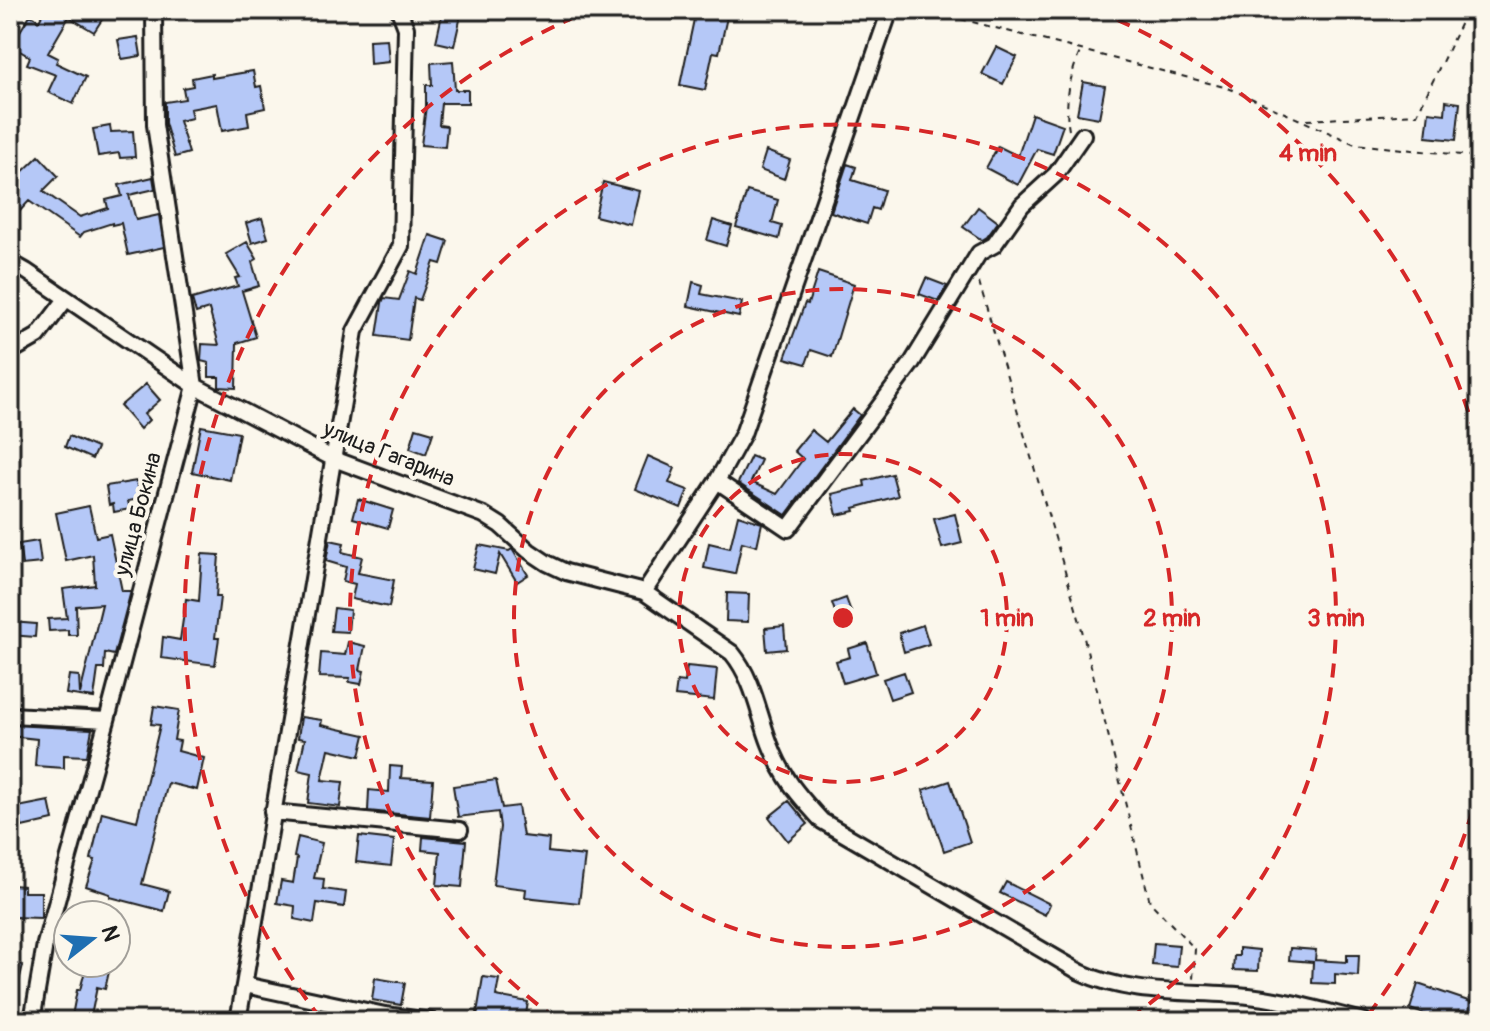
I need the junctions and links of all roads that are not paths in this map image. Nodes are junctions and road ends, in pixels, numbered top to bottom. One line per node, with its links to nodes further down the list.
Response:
1 (154, 10): 8 (street, улица Бокина)
2 (399, 10): 9 (street)
3 (890, 10): 10 (street)
4 (1083, 135): 10 (street)
5 (10, 262): 6 (street, улица Гагарина)
6 (66, 299): 7 (street); 8 (street, улица Гагарина)
7 (10, 352)
8 (195, 386): 9 (street, улица Гагарина); 13 (street, улица Бокина)
9 (334, 459): 11 (street, улица Гагарина); 14 (street)
10 (717, 481): 11 (street)
11 (644, 592): 20 (street, улица Гагарина)
12 (10, 715): 13 (street)
13 (107, 720): 17 (street, улица Бокина)
14 (272, 812): 15 (street); 16 (street)
15 (460, 830)
16 (245, 985): 18 (street); 19 (street)
17 (32, 1021)
18 (238, 1021)
19 (431, 1021)
20 (1364, 1021)

